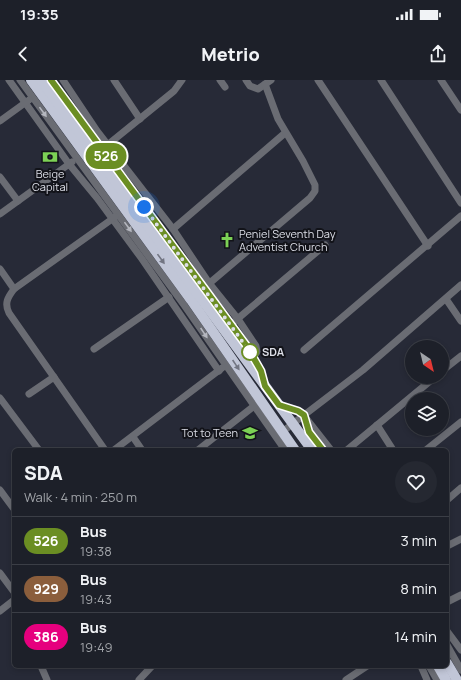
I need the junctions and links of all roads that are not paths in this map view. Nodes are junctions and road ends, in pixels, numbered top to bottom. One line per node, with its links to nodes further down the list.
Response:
1 (9, 80): 15 (street)
2 (52, 80): 20 (street)
3 (62, 80): 20 (street)
4 (114, 80): 17 (street)
5 (182, 80): 17 (street)
6 (220, 80): 13 (street)
7 (246, 80): 12 (street)
8 (318, 80): 34 (street)
9 (380, 80): 27 (street)
10 (441, 80): 16 (street)
11 (30, 82): 14 (street); 41 (highway, one-way to 41); 54 (highway)
12 (268, 82): 19 (street)
13 (225, 87)
14 (33, 98): 15 (street); 21 (street, one-way to 21)
15 (26, 103): 18 (street); 22 (street)
16 (461, 110)
17 (140, 119): 20 (street)
18 (0, 121)
19 (285, 133): 31 (street); 37 (street)
20 (105, 148): 24 (street); 25 (street)
21 (77, 159): 22 (street); 30 (street)
22 (69, 164): 26 (street); 30 (street)
23 (0, 177): 26 (street)
24 (142, 189): 25 (street); 31 (street)
25 (135, 195): 37 (street)
26 (18, 201): 28 (street)
27 (461, 203)
28 (0, 214)
29 (461, 216): 34 (street)
30 (116, 217): 32 (street); 38 (street)
31 (173, 229): 37 (street)
32 (136, 245): 39 (street); 41 (street)
33 (325, 245): 42 (street)
34 (428, 246): 46 (street)
35 (0, 269): 38 (street)
36 (461, 285): 40 (street)
37 (206, 286): 42 (street); 44 (street)
38 (14, 289): 52 (street)
39 (169, 297): 45 (street); 51 (street)
40 (446, 299): 43 (street); 59 (street)
41 (188, 302): 49 (street, one-way to 49); 57 (highway, one-way to 57)
42 (238, 319): 44 (street); 48 (street)
43 (461, 321)
44 (231, 324): 48 (street)
45 (94, 348)
46 (304, 350)
47 (461, 356): 50 (street)
48 (253, 357): 54 (street)
49 (226, 365): 51 (street); 57 (street)
50 (449, 366)
51 (219, 371): 63 (street)
52 (54, 377): 55 (street); 65 (street)
53 (427, 384): 61 (street)
54 (265, 386): 58 (highway)
55 (30, 394)
56 (0, 398): 64 (street)
57 (254, 404): 62 (highway); 68 (street); 69 (street)
58 (279, 405): 59 (street); 62 (highway)
59 (304, 415): 62 (street); 72 (street); 73 (street)
60 (461, 422): 76 (street)
61 (377, 426): 74 (street); 75 (street)
62 (287, 428): 70 (highway); 71 (highway)
63 (133, 437): 66 (street); 67 (street)
64 (38, 448)
65 (104, 448)
66 (117, 448)
67 (141, 448)
68 (200, 448)
69 (281, 448)
70 (294, 448)
71 (310, 448)
72 (321, 448)
73 (329, 448)
74 (350, 448)
75 (392, 448)
76 (428, 448)
77 (461, 488): 79 (street)
78 (0, 490): 80 (street)
79 (449, 498)
80 (12, 506)
81 (461, 539): 82 (street)
82 (449, 545)
83 (0, 573): 84 (street)
84 (12, 589)
85 (461, 595): 86 (street)
86 (449, 601)
87 (12, 602): 88 (street)
88 (0, 611)
89 (449, 634): 91 (street)
90 (449, 649): 99 (street)
91 (461, 650)
92 (449, 666): 106 (highway)
93 (43, 668): 100 (street)
94 (150, 668): 101 (street)
95 (364, 668): 102 (street)
96 (422, 668): 103 (street)
97 (430, 668): 104 (street)
98 (439, 668): 105 (highway)
99 (461, 670)
100 (47, 680)
101 (139, 680)
102 (346, 680)
103 (427, 680)
104 (437, 680)
105 (446, 680)
106 (457, 680)

